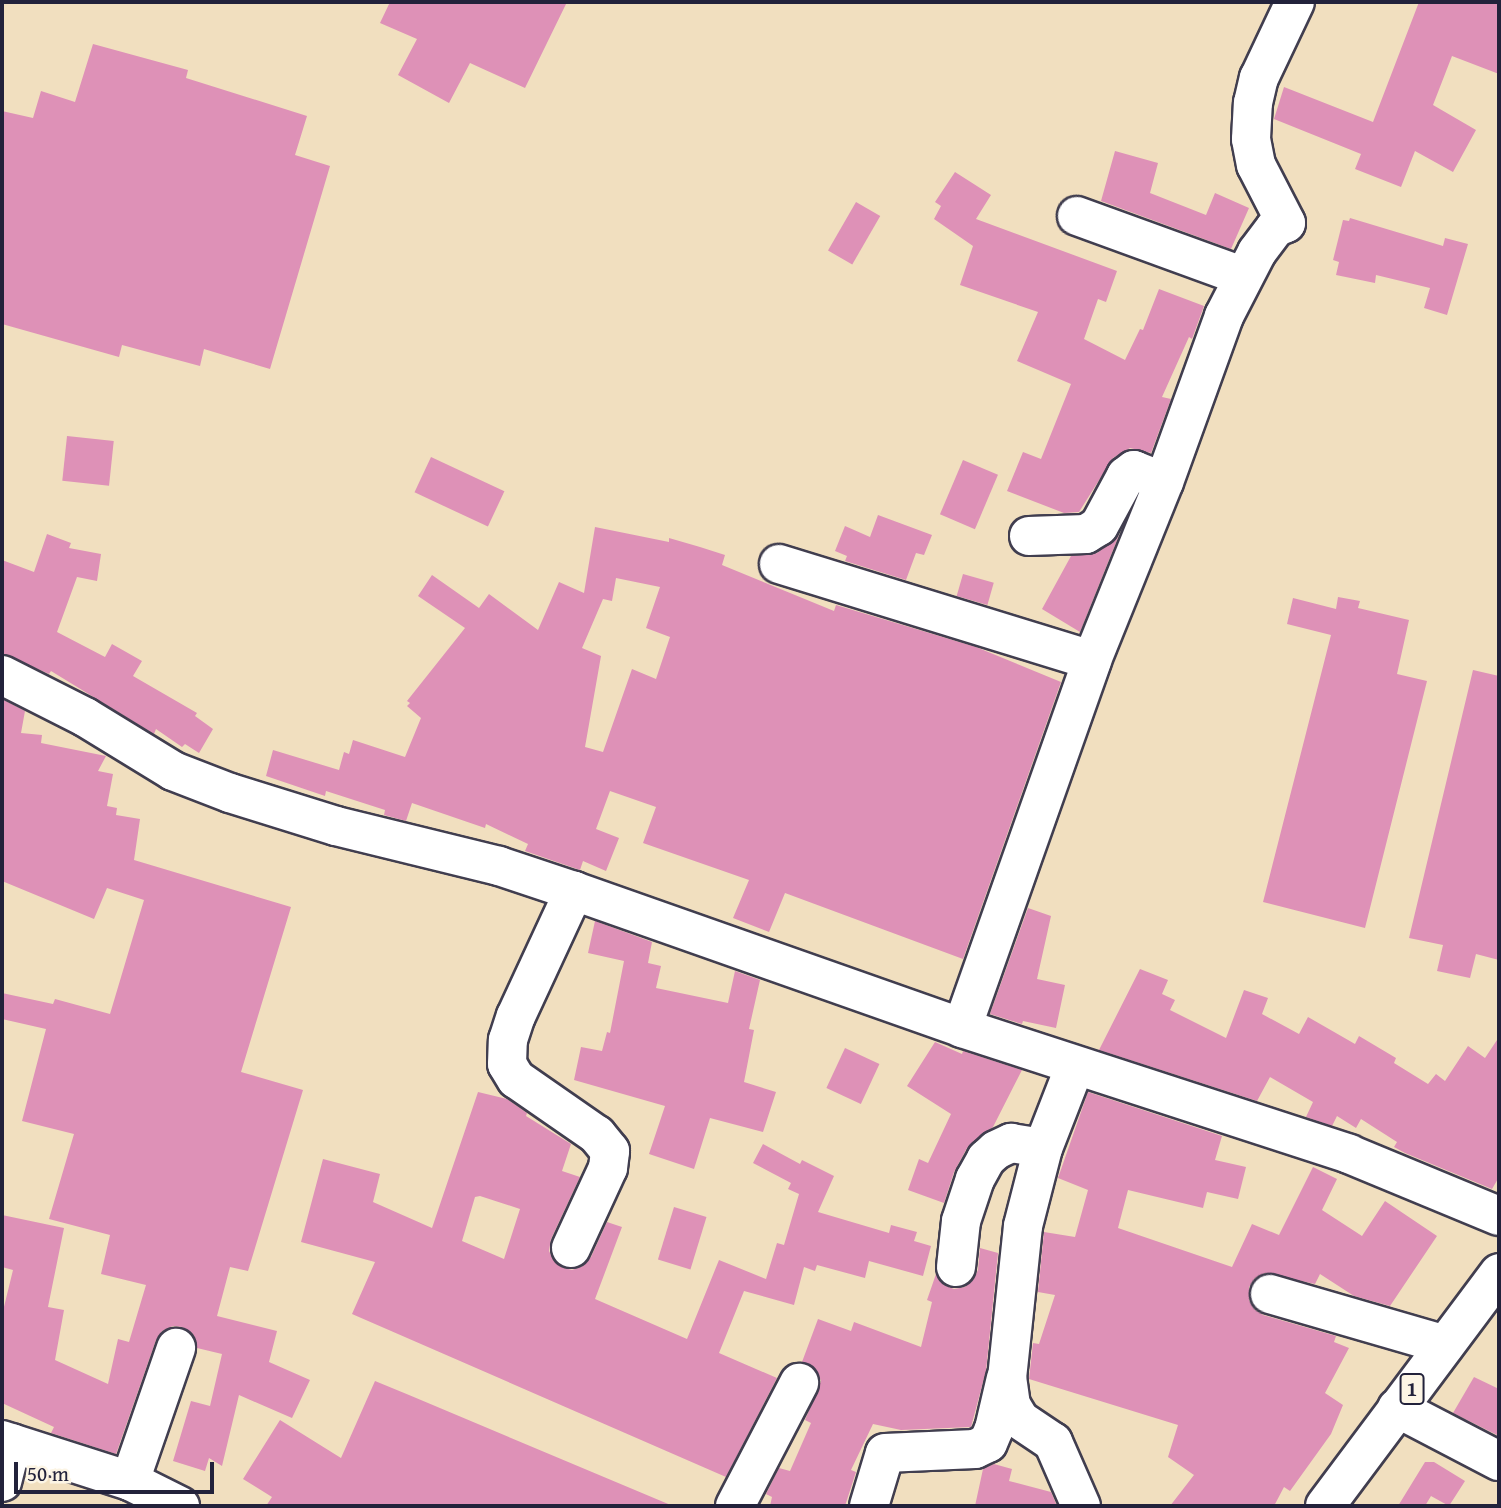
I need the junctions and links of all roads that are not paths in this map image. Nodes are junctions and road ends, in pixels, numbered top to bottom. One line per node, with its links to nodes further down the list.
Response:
1 (1295, 2): 3 (main road)
2 (1077, 216): 3 (main road)
3 (1242, 276): 4 (main road)
4 (1164, 482): 5 (main road); 7 (main road)
5 (1029, 536)
6 (779, 564): 7 (main road)
7 (1092, 660): 10 (main road)
8 (2, 675): 9 (main road)
9 (574, 891): 10 (main road); 14 (main road)
10 (962, 1028): 11 (main road)
11 (1076, 1066): 12 (main road); 13 (main road)
12 (1043, 1148): 15 (main road); 20 (main road)
13 (1499, 1216)
14 (571, 1248)
15 (956, 1267)
16 (1499, 1273): 18 (main road, 1)
17 (1270, 1294): 18 (main road)
18 (1444, 1345): 22 (main road, 1)
19 (176, 1348): 25 (main road)
20 (1007, 1377): 29 (main road); 30 (main road)
21 (799, 1383): 28 (main road)
22 (1397, 1408): 24 (main road); 31 (main road, 1)
23 (7, 1442): 25 (main road); 26 (main road)
24 (1499, 1461)
25 (130, 1481): 27 (main road)
26 (2, 1482)
27 (180, 1506)
28 (735, 1506)
29 (869, 1506)
30 (1081, 1506)
31 (1325, 1506)

